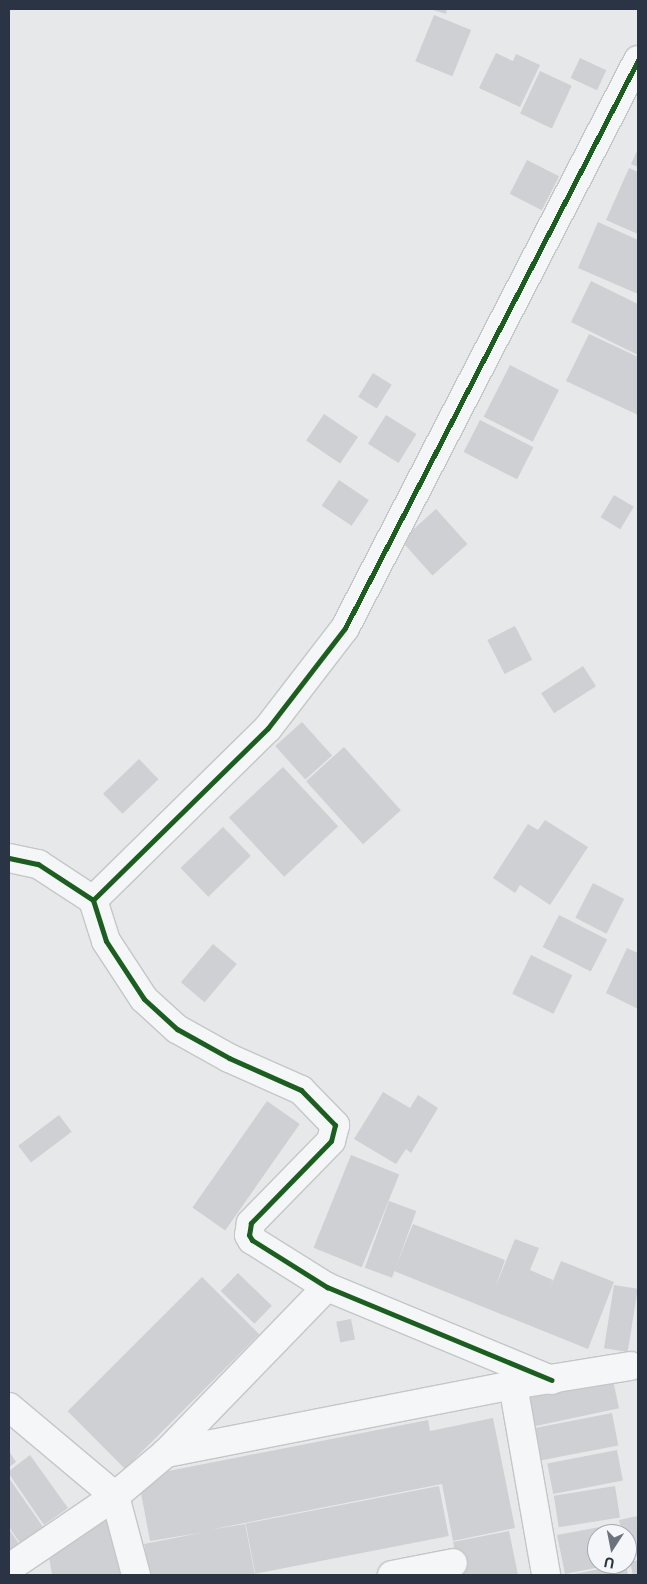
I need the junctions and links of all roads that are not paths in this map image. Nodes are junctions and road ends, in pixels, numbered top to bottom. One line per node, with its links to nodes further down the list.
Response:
1 (638, 60): 3 (street)
2 (9, 858): 3 (street)
3 (92, 900): 4 (street)
4 (327, 1287): 6 (street); 9 (street)
5 (630, 1366): 6 (street)
6 (551, 1380): 7 (street)
7 (513, 1385): 9 (street); 15 (street)
8 (9, 1407): 10 (street)
9 (166, 1452): 10 (street)
10 (115, 1496): 12 (street); 13 (street)
11 (453, 1563): 14 (street)
12 (9, 1568)
13 (136, 1575)
14 (392, 1575)
15 (546, 1575)

